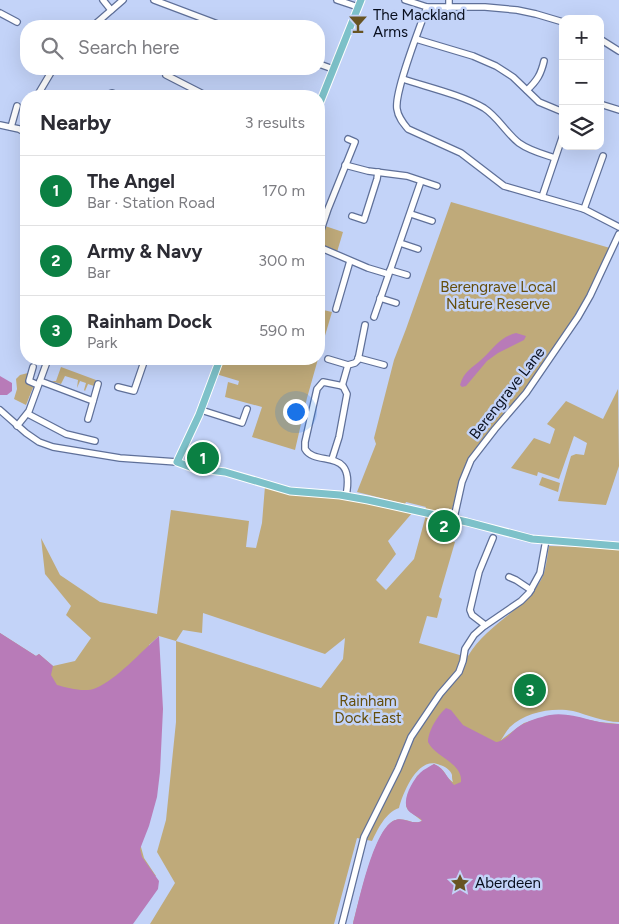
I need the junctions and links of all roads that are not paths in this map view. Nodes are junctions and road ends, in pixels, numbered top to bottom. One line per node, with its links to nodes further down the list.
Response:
1 (103, 0): 12 (street)
2 (123, 0): 12 (street)
3 (154, 0): 15 (street)
4 (337, 0): 8 (street)
5 (405, 0): 9 (street)
6 (449, 0): 10 (street)
7 (492, 0): 11 (street)
8 (359, 4): 23 (main road)
9 (426, 7): 10 (street); 18 (street)
10 (449, 8): 11 (street)
11 (491, 8): 16 (street)
12 (111, 10): 14 (street)
13 (0, 13): 17 (street)
14 (102, 20)
15 (207, 20)
16 (559, 21)
17 (17, 22)
18 (416, 39): 26 (street); 30 (street)
19 (604, 43): 20 (street)
20 (619, 51)
21 (545, 61): 30 (street)
22 (325, 66): 23 (street)
23 (333, 69): 29 (main road)
24 (49, 75): 27 (street)
25 (166, 75): 28 (street)
26 (403, 79): 41 (street); 46 (street)
27 (41, 90)
28 (195, 90)
29 (325, 90)
30 (527, 90): 33 (street)
31 (603, 105): 34 (street)
32 (17, 106): 36 (street)
33 (559, 110)
34 (619, 110)
35 (0, 125): 36 (street)
36 (11, 127): 37 (street)
37 (20, 129)
38 (348, 139): 42 (street)
39 (559, 146): 41 (street)
40 (603, 156): 47 (street)
41 (555, 158): 46 (street)
42 (345, 165): 43 (street); 51 (street)
43 (378, 172): 44 (street); 49 (street)
44 (421, 181): 45 (street); 48 (street)
45 (437, 186)
46 (542, 196): 47 (street)
47 (584, 209): 52 (street)
48 (410, 214): 50 (street); 54 (street)
49 (352, 216)
50 (430, 218)
51 (325, 220)
52 (619, 227)
53 (619, 234): 90 (street, Berengrave Lane)
54 (400, 243): 55 (street); 58 (street)
55 (418, 249)
56 (325, 250): 57 (street)
57 (350, 261): 58 (street); 62 (street)
58 (389, 272): 59 (street); 60 (street)
59 (407, 275)
60 (380, 298): 61 (street); 63 (street)
61 (396, 302)
62 (336, 309)
63 (374, 317)
64 (365, 325): 65 (street)
65 (358, 358): 70 (street); 71 (street)
66 (328, 359): 70 (street)
67 (46, 365): 73 (street)
68 (143, 365): 75 (street)
69 (218, 365): 80 (main road)
70 (348, 365): 76 (street)
71 (384, 365)
72 (33, 368): 73 (street)
73 (39, 383): 77 (street); 81 (street)
74 (98, 384): 77 (street)
75 (118, 386)
76 (342, 386): 87 (street); 87 (street)
77 (93, 401): 82 (street)
78 (247, 409): 80 (street)
79 (0, 410): 83 (street)
80 (201, 410): 88 (main road)
81 (28, 414): 83 (street); 85 (street)
82 (88, 420)
83 (17, 426): 88 (street)
84 (84, 430): 85 (street)
85 (82, 438): 86 (street)
86 (95, 441)
87 (332, 459): 89 (street)
88 (177, 462): 89 (main road)
89 (346, 496): 90 (main road)
90 (454, 518): 92 (main road)
91 (493, 538): 96 (street)
92 (546, 540): 93 (main road); 95 (street)
93 (619, 546)
94 (509, 578): 95 (street)
95 (531, 590): 96 (street)
96 (485, 625): 97 (street)
97 (342, 924)

